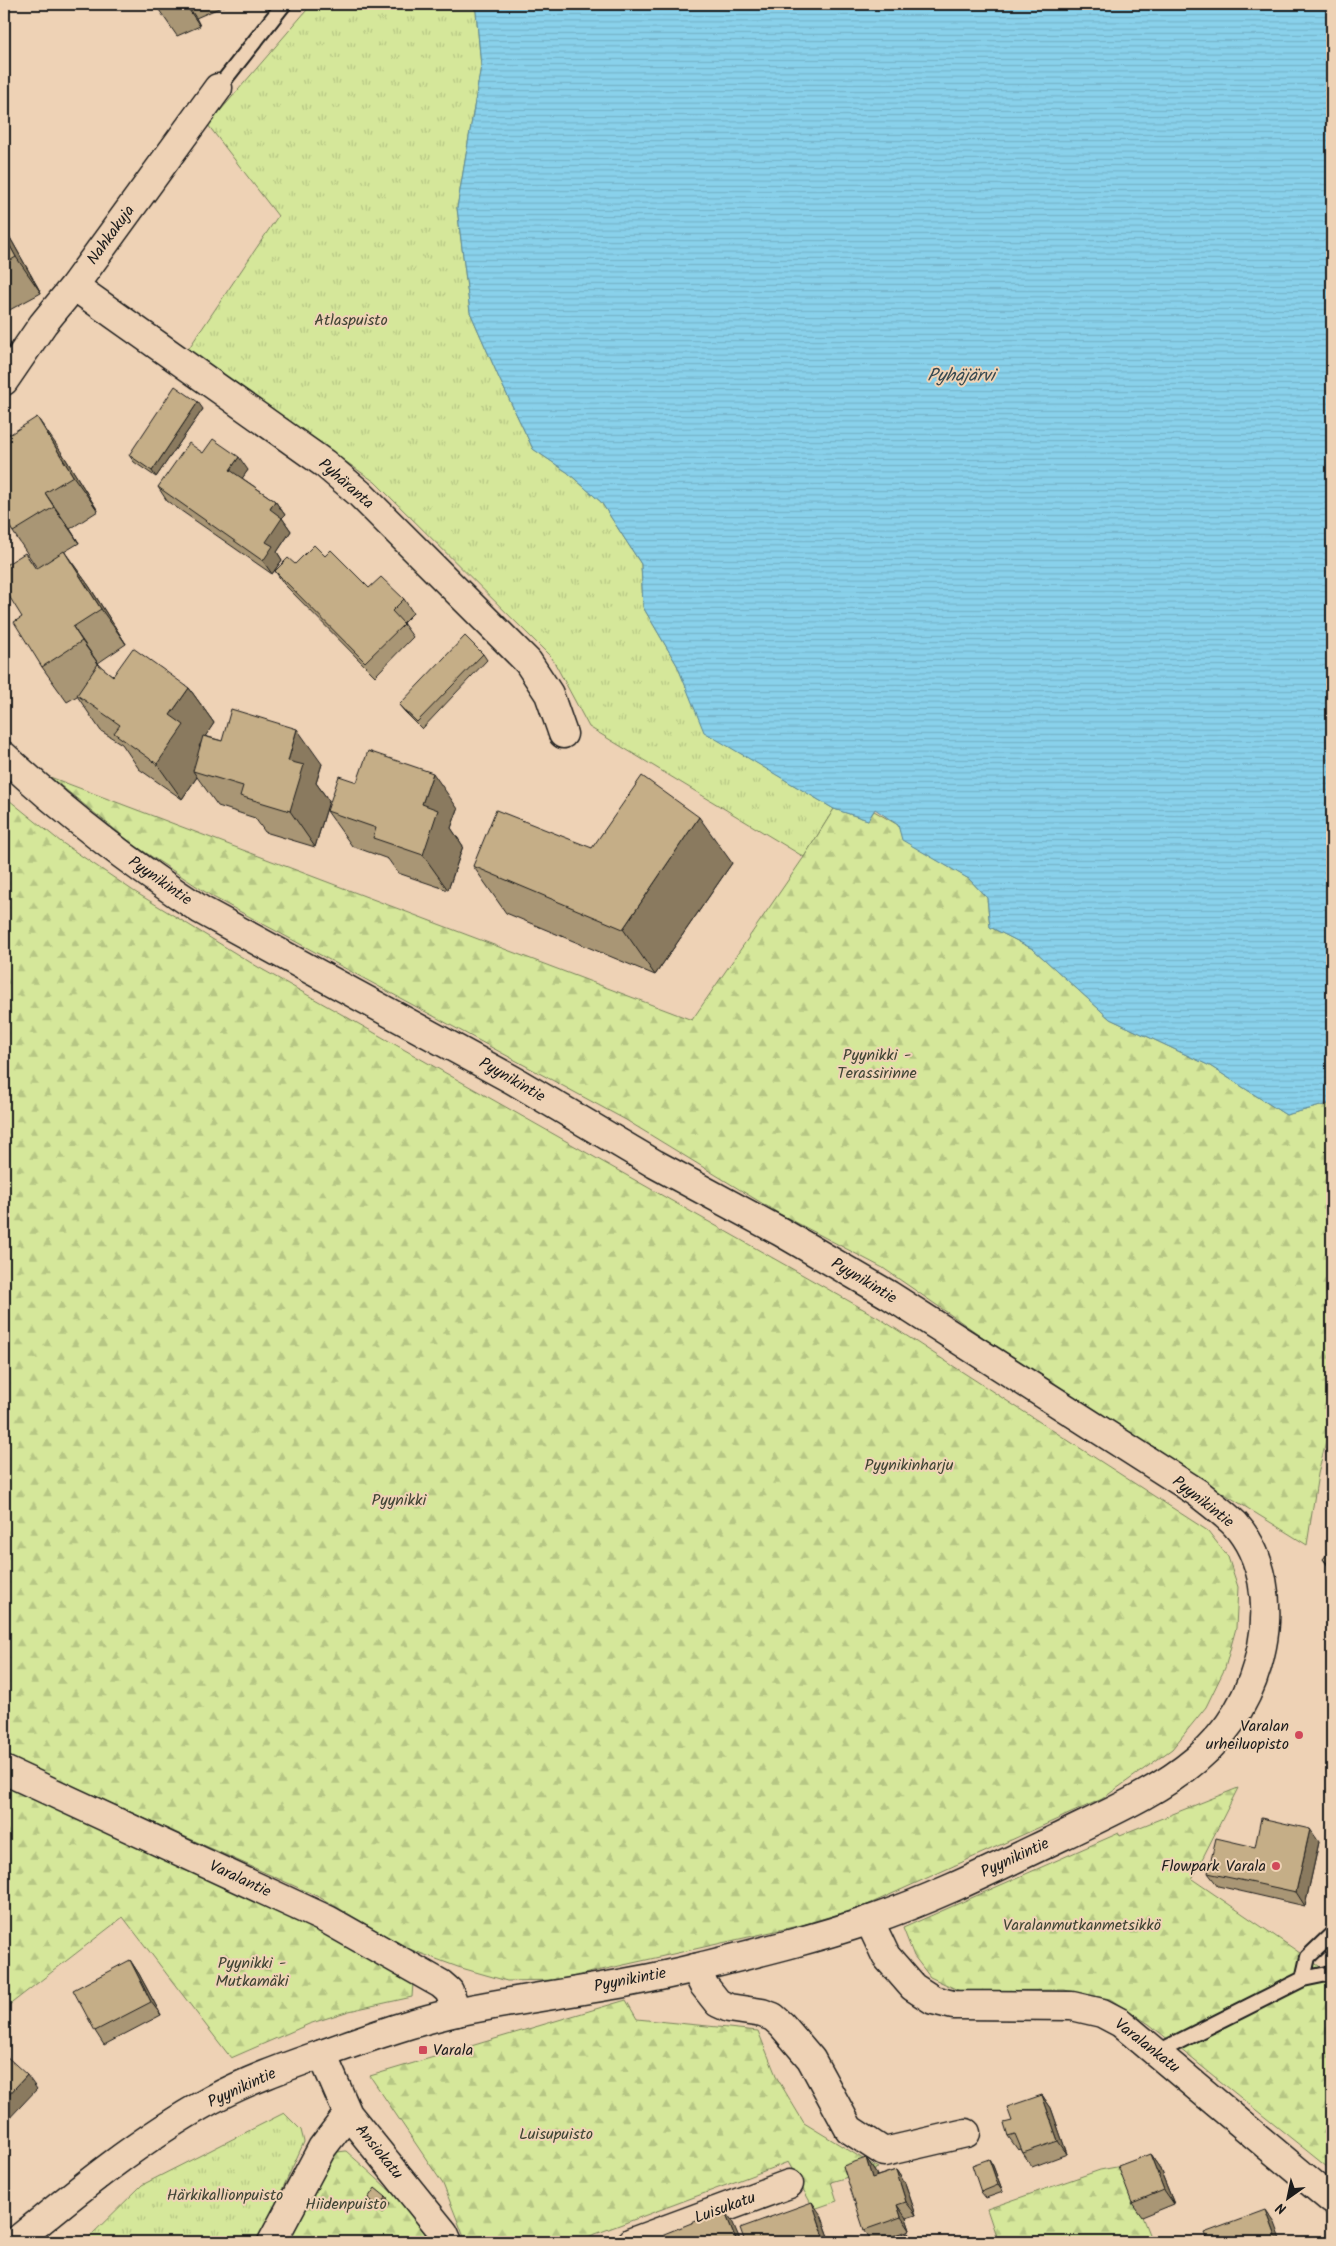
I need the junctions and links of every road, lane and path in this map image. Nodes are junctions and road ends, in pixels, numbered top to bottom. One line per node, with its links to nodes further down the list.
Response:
1 (284, 4): 2 (lane)
2 (218, 88): 3 (street, Nahkakuja)
3 (74, 286): 4 (street, Nahkakuja); 5 (street, Pyhäranta)
4 (4, 381)
5 (563, 734)
6 (4, 756): 8 (street, Pyynikintie)
7 (4, 1770): 13 (street, Varalantie)
8 (869, 1920): 10 (street, Pyynikintie); 14 (street, Varalankatu)
9 (1332, 1934): 12 (lane)
10 (695, 1968): 13 (street, Pyynikintie); 17 (street)
11 (1332, 1973): 12 (lane)
12 (1303, 1979): 14 (lane)
13 (457, 2012): 15 (street, Pyynikintie)
14 (1158, 2052): 19 (street, Varalankatu)
15 (322, 2054): 16 (street, Ansiokatu); 20 (street, Pyynikintie)
16 (348, 2114): 21 (street); 22 (street, Ansiokatu)
17 (966, 2133)
18 (789, 2184): 23 (street, Luisukatu)
19 (1332, 2200)
20 (15, 2242)
21 (272, 2242)
22 (448, 2242)
23 (632, 2242)

